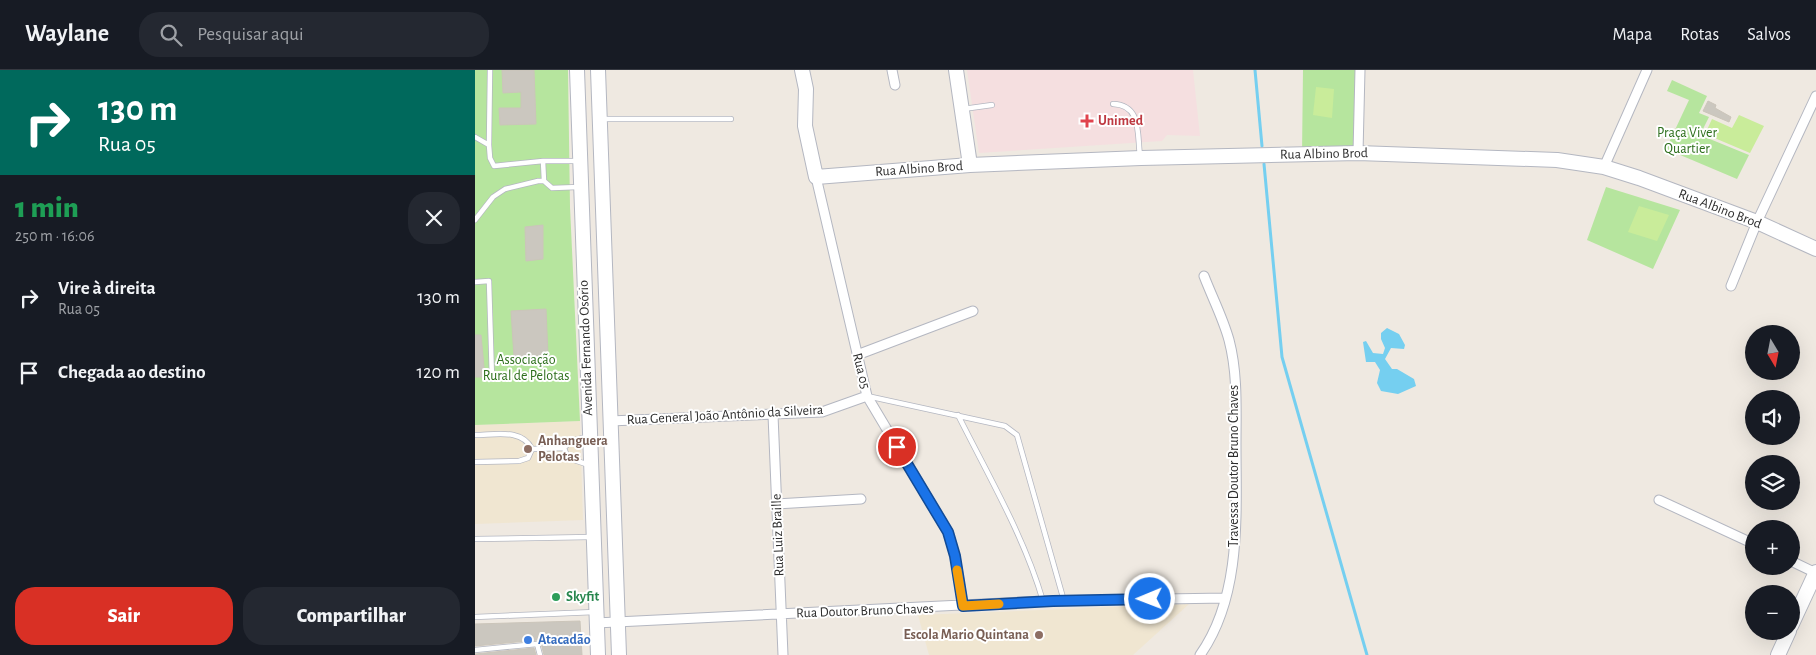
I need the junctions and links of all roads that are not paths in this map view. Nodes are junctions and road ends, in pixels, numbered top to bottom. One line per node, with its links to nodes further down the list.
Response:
1 (490, 70): 17 (lane)
2 (577, 70): 21 (main road, Avenida Fernando Osório)
3 (598, 70): 14 (main road, Avenida Fernando Osório)
4 (802, 70): 24 (main road)
5 (892, 70): 9 (street)
6 (956, 70): 13 (main road)
7 (1360, 70): 18 (street)
8 (1647, 70): 23 (street)
9 (895, 85)
10 (1816, 96): 28 (street)
11 (1113, 104): 19 (lane)
12 (992, 105): 13 (lane)
13 (962, 109): 22 (main road)
14 (599, 119): 15 (lane); 39 (main road, Avenida Fernando Osório)
15 (731, 119)
16 (475, 137): 17 (lane)
17 (489, 145): 20 (lane)
18 (1358, 153): 19 (main road, Rua Albino Brod); 23 (main road, Rua Albino Brod)
19 (1141, 158): 22 (main road, Rua Albino Brod)
20 (543, 161): 21 (lane); 25 (lane)
21 (580, 161): 26 (main road, Avenida Fernando Osório)
22 (969, 166): 24 (main road, Rua Albino Brod)
23 (1604, 167): 28 (main road, Rua Albino Brod)
24 (816, 177): 34 (street, Rua 05)
25 (544, 181): 26 (lane); 27 (lane)
26 (582, 186): 41 (main road, Avenida Fernando Osório)
27 (475, 220)
28 (1757, 222): 29 (main road, Rua Albino Brod); 32 (street)
29 (1816, 249)
30 (1204, 276): 54 (street, Travessa Doutor Bruno Chaves)
31 (475, 282): 35 (lane)
32 (1731, 286)
33 (973, 311): 34 (street)
34 (857, 354): 36 (street, Rua 05)
35 (492, 379)
36 (867, 396): 37 (street, Rua General João Antônio da Silveira); 38 (lane); 57 (street, Rua 05)
37 (773, 414): 39 (street, Rua General João Antônio da Silveira); 48 (street, Rua Luiz Braille)
38 (957, 415): 55 (lane); 56 (lane)
39 (610, 421): 62 (main road, Avenida Fernando Osório)
40 (475, 435): 43 (lane)
41 (589, 436): 42 (lane); 45 (main road, Avenida Fernando Osório)
42 (564, 448): 43 (lane); 45 (lane)
43 (532, 449): 44 (lane)
44 (475, 462)
45 (590, 466): 49 (main road, Avenida Fernando Osório)
46 (861, 499): 48 (street)
47 (1659, 500): 51 (street)
48 (777, 504): 59 (street, Rua Luiz Braille)
49 (593, 537): 50 (lane); 61 (main road, Avenida Fernando Osório)
50 (475, 539)
51 (1745, 540)
52 (1800, 565): 53 (street)
53 (1816, 573): 58 (main road)
54 (1225, 598): 55 (street, Rua Doutor Bruno Chaves); 69 (street, Travessa Doutor Bruno Chaves)
55 (1064, 600): 56 (street, Rua Doutor Bruno Chaves)
56 (1043, 601): 57 (street, Rua Doutor Bruno Chaves)
57 (963, 606): 59 (street, Rua Doutor Bruno Chaves)
58 (1800, 607)
59 (781, 614): 62 (street, Rua Doutor Bruno Chaves); 68 (street, Rua Luiz Braille)
60 (475, 617): 61 (lane)
61 (596, 618): 62 (street, Rua Doutor Bruno Chaves); 66 (main road, Avenida Fernando Osório)
62 (619, 620): 67 (main road, Avenida Fernando Osório)
63 (1785, 640): 70 (main road)
64 (475, 650): 65 (lane)
65 (539, 655)
66 (598, 655)
67 (619, 655)
68 (783, 655)
69 (1200, 655)
70 (1778, 655)

